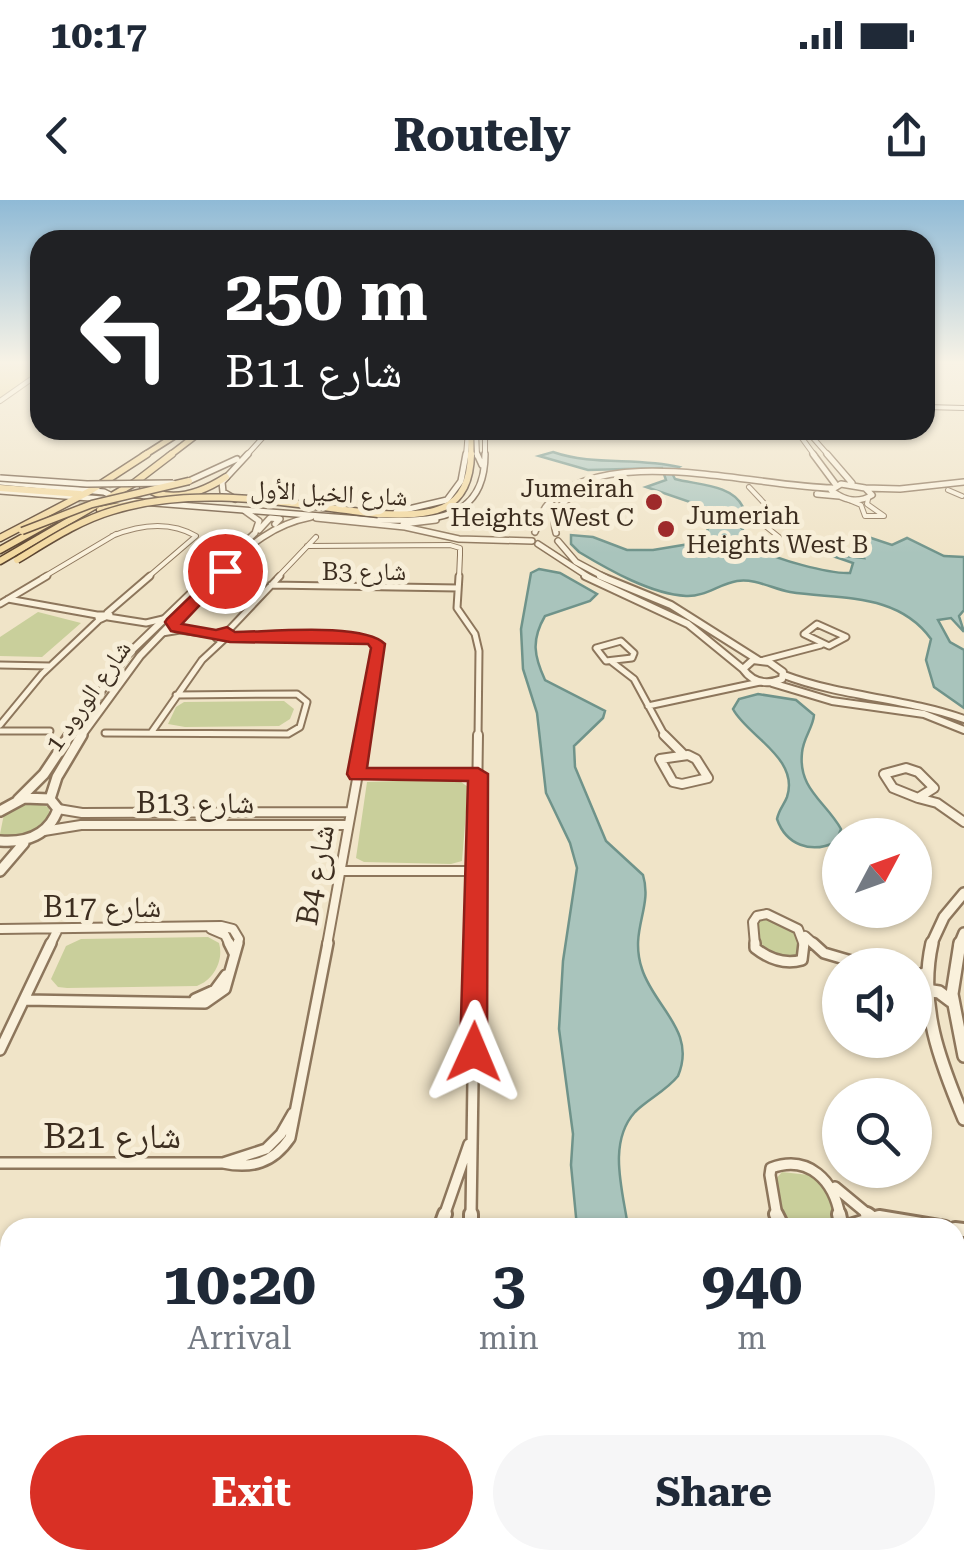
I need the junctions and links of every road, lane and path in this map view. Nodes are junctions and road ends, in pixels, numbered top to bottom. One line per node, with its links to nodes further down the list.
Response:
1 (170, 440): 12 (main road)
2 (177, 440): 24 (main road)
3 (181, 440): 15 (main road)
4 (259, 440): 22 (main road)
5 (261, 440): 21 (main road)
6 (470, 440): 39 (main road)
7 (471, 440): 57 (main road, bridge)
8 (474, 440): 14 (main road)
9 (486, 440): 14 (main road)
10 (804, 440): 17 (street)
11 (814, 440): 18 (street)
12 (162, 444): 13 (main road)
13 (134, 463): 25 (main road); 40 (main road)
14 (483, 466): 43 (main road)
15 (158, 467): 21 (main road); 35 (main road)
16 (658, 474): 19 (street); 20 (street); 23 (street)
17 (831, 474): 27 (street); 29 (street)
18 (842, 474): 26 (street); 31 (street)
19 (617, 475): 23 (street); 54 (street)
20 (679, 475): 29 (street); 33 (street)
21 (226, 477): 39 (main road)
22 (189, 481): 25 (main road, bridge); 49 (main road, bridge)
23 (612, 481): 50 (street)
24 (120, 482)
25 (0, 483): 34 (main road); 40 (main road)
26 (854, 485): 27 (street); 30 (street)
27 (834, 486): 29 (street); 36 (street)
28 (962, 486): 31 (street); 32 (street); 38 (street)
29 (794, 487)
30 (865, 488): 31 (street); 37 (street)
31 (899, 489)
32 (948, 490): 37 (street); 38 (street)
33 (761, 491): 36 (street); 53 (street)
34 (32, 494): 40 (main road); 49 (main road)
35 (108, 497): 40 (main road); 41 (main road, شارع الخيل الأول); 46 (main road)
36 (842, 497): 37 (street); 37 (street)
37 (870, 497)
38 (963, 497)
39 (231, 498): 45 (main road)
40 (84, 499): 49 (main road); 57 (main road)
41 (142, 502): 42 (main road, شارع الخيل الأول); 46 (main road)
42 (205, 506): 44 (street); 45 (main road, شارع الخيل الأول)
43 (462, 506): 45 (main road, شارع الخيل الأول); 47 (street)
44 (245, 511): 45 (street); 51 (street)
45 (309, 516): 48 (street); 51 (street, شارع الورود 1)
46 (77, 518): 57 (main road)
47 (436, 520): 48 (street); 54 (street)
48 (386, 524): 54 (street)
49 (24, 528): 57 (main road)
50 (556, 533): 54 (street); 55 (street)
51 (259, 534): 66 (street, شارع الورود 1); 67 (street, شارع الورود 1)
52 (316, 536): 56 (street)
53 (780, 537)
54 (534, 538): 55 (street); 58 (street)
55 (558, 542): 58 (street)
56 (307, 546): 59 (street); 61 (street)
57 (0, 553)
58 (601, 579): 60 (street)
59 (271, 585): 61 (street, B3 شارع); 70 (street)
60 (615, 585): 77 (street); 82 (street)
61 (458, 588): 99 (street)
62 (8, 600): 63 (street); 64 (street); 65 (street)
63 (0, 604)
64 (108, 615): 65 (street); 67 (street)
65 (98, 618): 80 (street)
66 (172, 622): 68 (street); 69 (street, شارع الورود 1)
67 (147, 628): 103 (street, شارع الورود 1)
68 (180, 630): 69 (street); 72 (street)
69 (161, 633): 102 (street, شارع الورود 1)
70 (229, 634): 72 (street); 98 (street, B4 شارع)
71 (805, 635): 73 (street); 74 (street); 74 (street)
72 (218, 637): 87 (street)
73 (807, 645): 74 (street); 75 (street)
74 (825, 645)
75 (785, 658): 77 (street); 83 (street)
76 (630, 659): 78 (street); 78 (street); 81 (street)
77 (761, 660): 82 (street); 83 (street)
78 (612, 662): 81 (street)
79 (0, 665): 80 (street)
80 (50, 666): 90 (street)
81 (626, 668): 88 (street)
82 (743, 670): 84 (street); 86 (street)
83 (783, 672): 85 (street); 89 (street)
84 (760, 682): 85 (street); 86 (street)
85 (772, 683): 91 (street)
86 (730, 689): 88 (street)
87 (176, 695): 93 (street); 93 (street)
88 (648, 706): 95 (street)
89 (964, 719)
90 (0, 728): 92 (street)
91 (964, 730)
92 (50, 731)
93 (151, 732): 94 (street)
94 (105, 733)
95 (669, 744): 96 (street); 97 (street)
96 (686, 755): 97 (street); 97 (street)
97 (664, 757)
98 (356, 774): 99 (street); 107 (street, B4 شارع)
99 (478, 774): 115 (street)
100 (934, 791): 101 (street); 101 (street); 104 (street)
101 (917, 798): 104 (street)
102 (50, 799): 103 (street, شارع الورود 1); 106 (street, شارع الورود 1)
103 (18, 800): 105 (street, شارع الورود 1)
104 (939, 804): 108 (street)
105 (2, 809)
106 (58, 809): 107 (street, B13 شارع); 110 (street)
107 (350, 812): 109 (street, B4 شارع)
108 (964, 822)
109 (347, 825): 110 (street, B13 شارع); 114 (street, B4 شارع)
110 (44, 831): 111 (street)
111 (28, 839): 112 (street); 113 (street)
112 (0, 841)
113 (0, 870)
114 (339, 871): 115 (street); 131 (street, B4 شارع)
115 (476, 871): 133 (street)
116 (964, 893): 121 (street)
117 (0, 929): 118 (street, B17 شارع)
118 (58, 929): 126 (street); 126 (street, B17 شارع)
119 (964, 933): 127 (street)
120 (805, 936): 122 (street); 124 (street); 124 (street)
121 (930, 948)
122 (822, 951)
123 (822, 954): 124 (street)
124 (804, 958)
125 (932, 992): 127 (street)
126 (24, 1000): 129 (street)
127 (951, 1001): 130 (street)
128 (932, 1032): 132 (street)
129 (0, 1050)
130 (964, 1056)
131 (296, 1104): 134 (street, B21 شارع)
132 (964, 1119)
133 (473, 1125): 139 (street); 140 (street)
134 (0, 1163)
135 (822, 1174): 141 (street)
136 (835, 1188): 142 (street)
137 (837, 1188): 138 (street)
138 (870, 1216): 143 (street); 144 (street)
139 (444, 1218)
140 (471, 1218)
141 (777, 1218)
142 (840, 1218)
143 (862, 1218)
144 (882, 1218)

